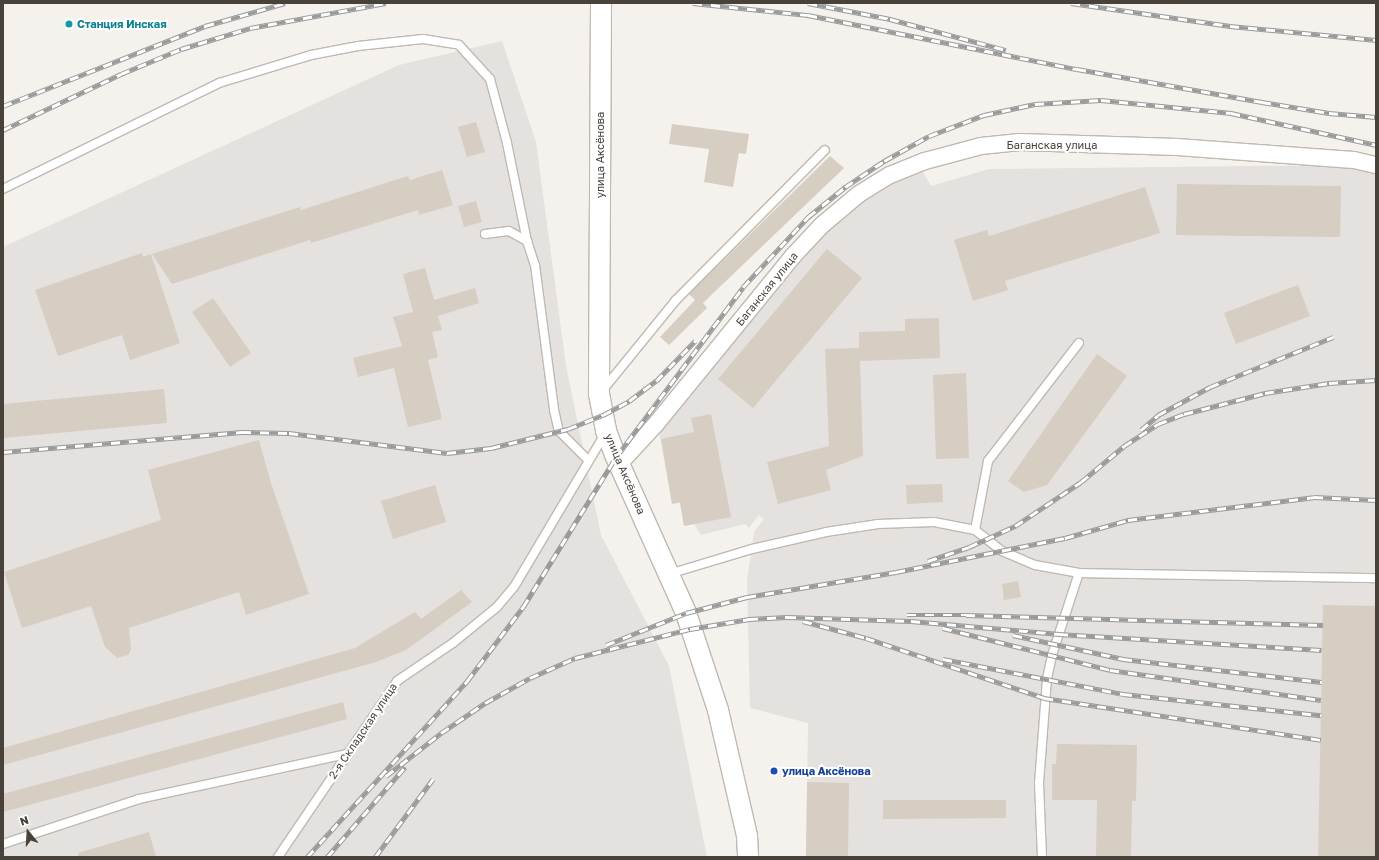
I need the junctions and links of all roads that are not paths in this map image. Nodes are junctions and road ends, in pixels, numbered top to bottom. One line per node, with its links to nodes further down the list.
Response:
1 (601, 3): 8 (street, улица Аксёнова)
2 (825, 150): 8 (lane)
3 (1376, 165): 11 (street, Баганская улица)
4 (3, 189): 6 (lane)
5 (485, 234): 6 (lane)
6 (527, 241): 10 (lane)
7 (1079, 343): 12 (lane)
8 (599, 394): 9 (street, улица Аксёнова)
9 (606, 431): 10 (lane, 2-я Складская улица); 11 (street, улица Аксёнова)
10 (588, 460): 16 (lane, 2-я Складская улица)
11 (619, 464): 14 (street, улица Аксёнова)
12 (975, 530): 13 (lane); 14 (lane)
13 (1078, 573): 15 (lane); 20 (lane)
14 (668, 575): 19 (street, улица Аксёнова)
15 (1376, 578)
16 (348, 754): 17 (lane); 18 (lane, 2-я Складская улица)
17 (3, 844)
18 (278, 857)
19 (748, 857)
20 (1042, 857)

